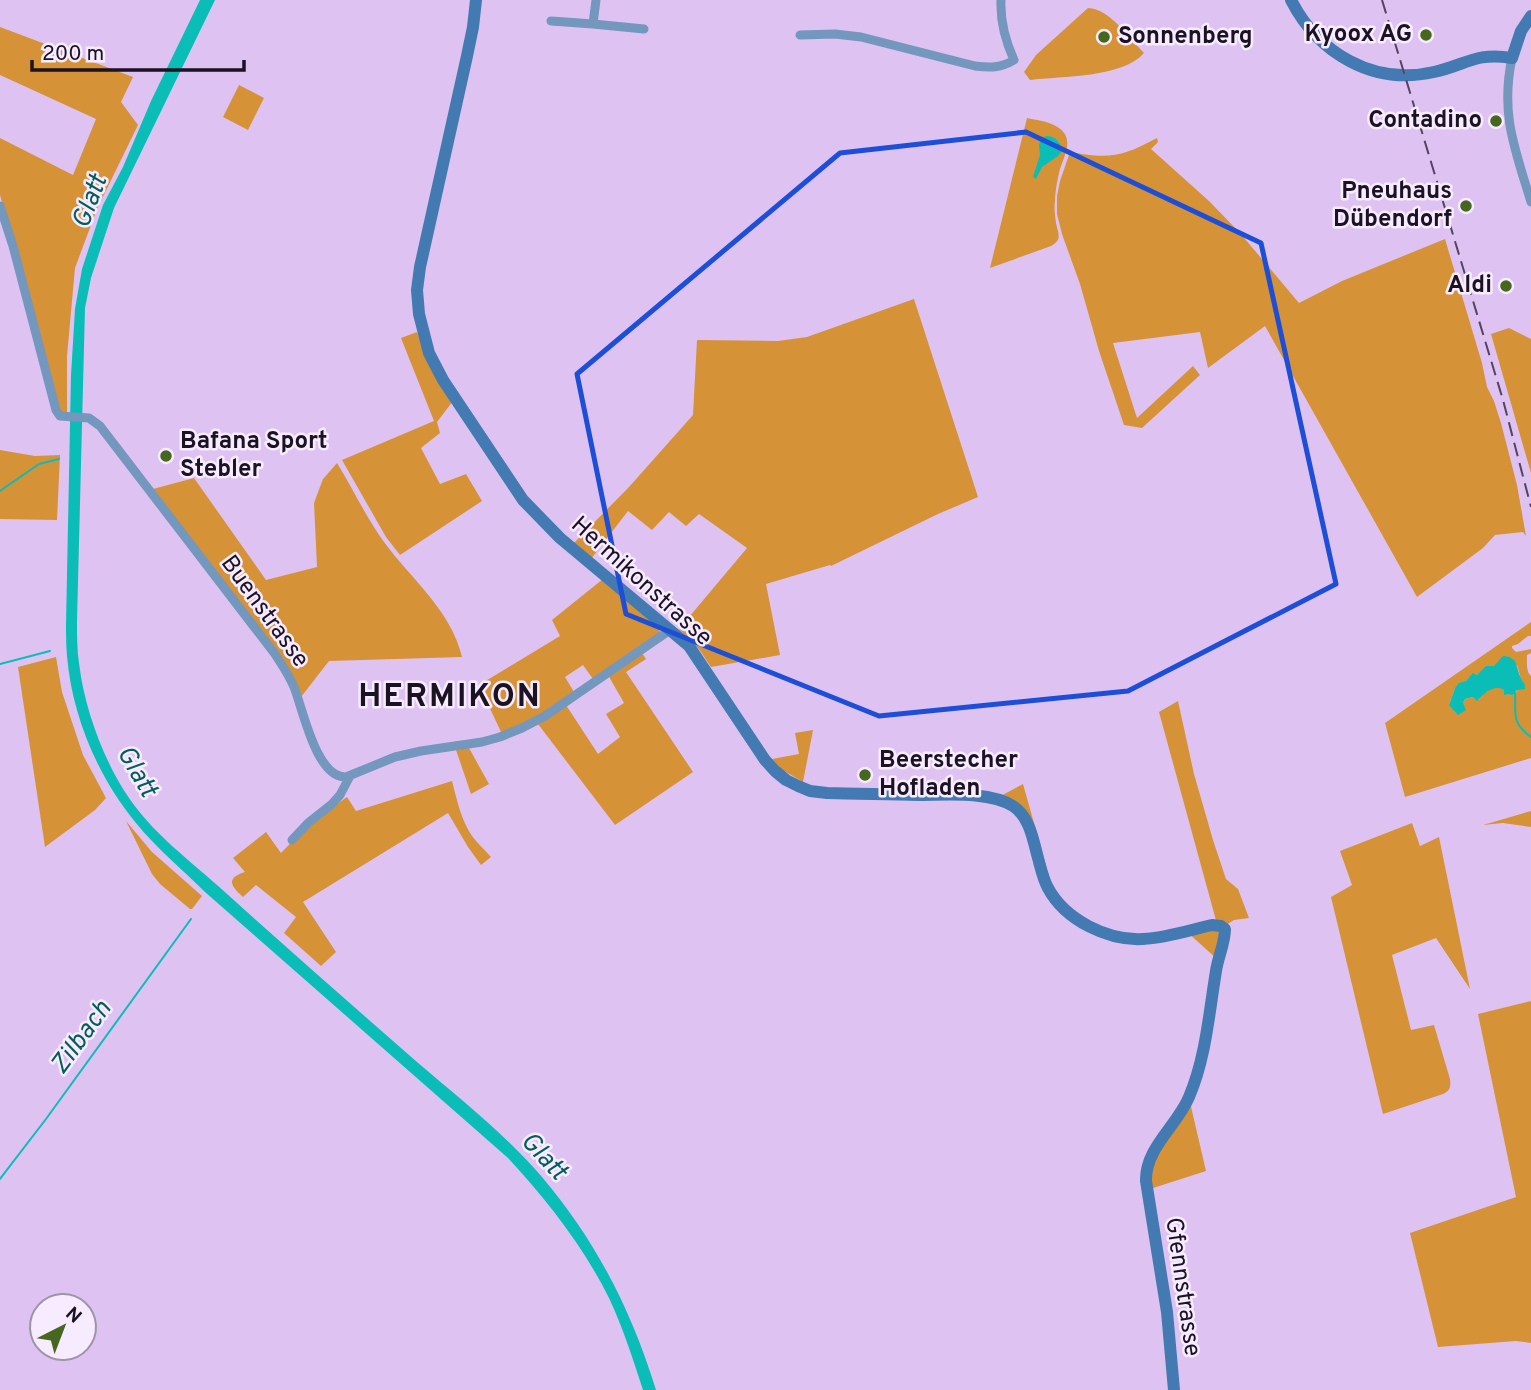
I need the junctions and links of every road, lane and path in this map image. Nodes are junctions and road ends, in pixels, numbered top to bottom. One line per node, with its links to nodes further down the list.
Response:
1 (476, 0): 13 (street, Hermikonstrasse)
2 (596, 0): 7 (street)
3 (1000, 0): 9 (street)
4 (1291, 0): 10 (street)
5 (1531, 16): 10 (street)
6 (551, 21): 7 (street)
7 (593, 24): 8 (street)
8 (644, 29)
9 (800, 36)
10 (1512, 58): 11 (street)
11 (1531, 202)
12 (0, 206): 14 (street, Buenstrasse)
13 (670, 630): 14 (street); 16 (street, Hermikonstrasse)
14 (349, 776): 15 (street)
15 (292, 840)
16 (1223, 927): 17 (street, Gfennstrasse)
17 (1174, 1390)

